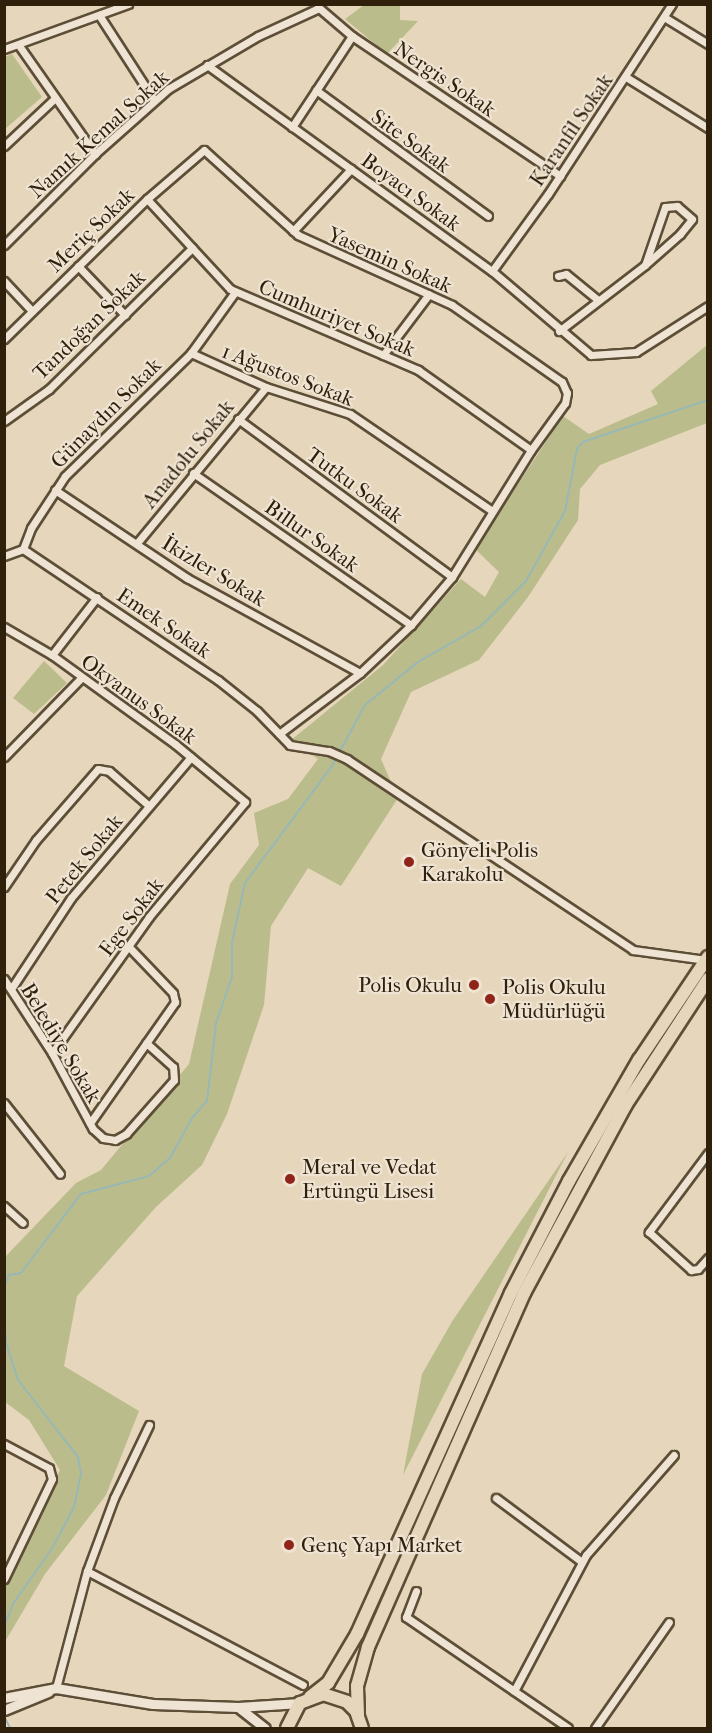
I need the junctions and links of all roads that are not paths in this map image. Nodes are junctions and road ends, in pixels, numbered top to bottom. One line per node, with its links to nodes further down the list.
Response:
1 (128, 4): 4 (street)
2 (672, 4): 5 (street, Karanfil Sokak)
3 (318, 6): 6 (street, Nergis Sokak); 10 (street, Namık Kemal Sokak)
4 (99, 15): 8 (street); 14 (street)
5 (664, 17): 7 (street); 11 (street, Karanfil Sokak)
6 (352, 36): 12 (street); 21 (street, Nergis Sokak)
7 (708, 44)
8 (20, 47): 9 (street); 13 (street)
9 (4, 50)
10 (207, 65): 14 (street, Namık Kemal Sokak); 15 (street, Boyacı Sokak)
11 (626, 77): 16 (street); 21 (street, Karanfil Sokak)
12 (316, 90): 15 (street); 23 (street, Site Sokak)
13 (54, 99): 17 (street); 19 (street)
14 (154, 100): 19 (street, Namık Kemal Sokak)
15 (292, 127): 20 (street, Boyacı Sokak)
16 (708, 128)
17 (4, 146)
18 (204, 150): 22 (street, Meriç Sokak); 24 (street, Yasemin Sokak)
19 (96, 154): 25 (street, Namık Kemal Sokak)
20 (351, 169): 24 (street); 29 (street, Boyacı Sokak)
21 (560, 177): 29 (street, Karanfil Sokak)
22 (147, 199): 26 (street, Cumhuriyet Sokak); 27 (street, Meriç Sokak)
23 (488, 216)
24 (293, 231): 33 (street, Yasemin Sokak)
25 (4, 245)
26 (192, 248): 32 (street, Cumhuriyet Sokak); 37 (street, Tandoğan Sokak)
27 (78, 266): 36 (street, Meriç Sokak); 37 (street)
28 (645, 266): 28 (street); 34 (street)
29 (492, 271): 38 (street, Boyacı Sokak)
30 (558, 276): 34 (street)
31 (4, 281): 36 (street)
32 (235, 292): 40 (street, Günaydın Sokak); 41 (street, Cumhuriyet Sokak)
33 (429, 294): 41 (street); 45 (street, Yasemin Sokak)
34 (598, 300): 38 (street)
35 (708, 306): 38 (street, Boyacı Sokak)
36 (32, 311): 39 (street, Meriç Sokak)
37 (124, 315): 44 (street, Tandoğan Sokak)
38 (560, 331)
39 (4, 339)
40 (191, 353): 42 (street, 1 Ağustos Sokak); 47 (street, Günaydın Sokak)
41 (383, 355): 45 (street, Cumhuriyet Sokak)
42 (266, 387): 43 (street, Anadolu Sokak); 48 (street, 1 Ağustos Sokak)
43 (238, 419): 46 (street, Anadolu Sokak); 52 (street, Tutku Sokak)
44 (4, 421)
45 (531, 450): 48 (street)
46 (193, 473): 49 (street, Anadolu Sokak); 54 (street, Billur Sokak)
47 (55, 490): 49 (street, İkizler Sokak); 50 (street, Günaydın Sokak)
48 (492, 511): 52 (street)
49 (137, 543): 57 (street, İkizler Sokak)
50 (23, 549): 51 (street); 53 (street, Emek Sokak)
51 (4, 556)
52 (452, 577): 54 (street)
53 (97, 597): 56 (street); 59 (street, Emek Sokak)
54 (411, 625): 57 (street)
55 (4, 627): 56 (street, Okyanus Sokak)
56 (52, 656): 58 (street, Okyanus Sokak)
57 (360, 673): 59 (street)
58 (81, 678): 60 (street); 61 (street, Okyanus Sokak)
59 (279, 734): 66 (street, Emek Sokak)
60 (6, 753)
61 (192, 757): 62 (street, Petek Sokak); 63 (street, Okyanus Sokak)
62 (148, 805): 64 (street); 69 (street, Petek Sokak)
63 (244, 806): 65 (street, Ege Sokak)
64 (4, 888)
65 (129, 947): 70 (street); 71 (street, Ege Sokak)
66 (707, 958): 92 (highway)
67 (4, 979): 69 (street, Belediye Sokak)
68 (708, 979): 95 (highway)
69 (11, 990): 71 (street, Belediye Sokak)
70 (146, 1044): 73 (street); 73 (street)
71 (52, 1053): 73 (street, Belediye Sokak)
72 (4, 1103): 75 (street)
73 (90, 1123)
74 (708, 1153): 78 (street)
75 (60, 1174)
76 (4, 1206): 77 (street)
77 (23, 1223)
78 (708, 1258)
79 (149, 1425): 84 (street)
80 (4, 1444): 85 (street)
81 (674, 1455): 83 (street)
82 (496, 1498): 83 (street)
83 (582, 1562): 90 (street)
84 (87, 1571): 88 (street); 89 (street)
85 (4, 1579)
86 (416, 1591): 90 (street)
87 (669, 1622): 100 (street)
88 (303, 1685)
89 (56, 1688): 91 (street); 93 (street); 94 (street)
90 (514, 1691): 99 (street)
91 (4, 1698)
92 (305, 1700): 93 (street); 95 (highway); 97 (highway)
93 (238, 1707): 96 (street)
94 (4, 1710)
95 (358, 1715): 98 (highway)
96 (266, 1728)
97 (287, 1728)
98 (362, 1728)
99 (568, 1728)
100 (595, 1728)

